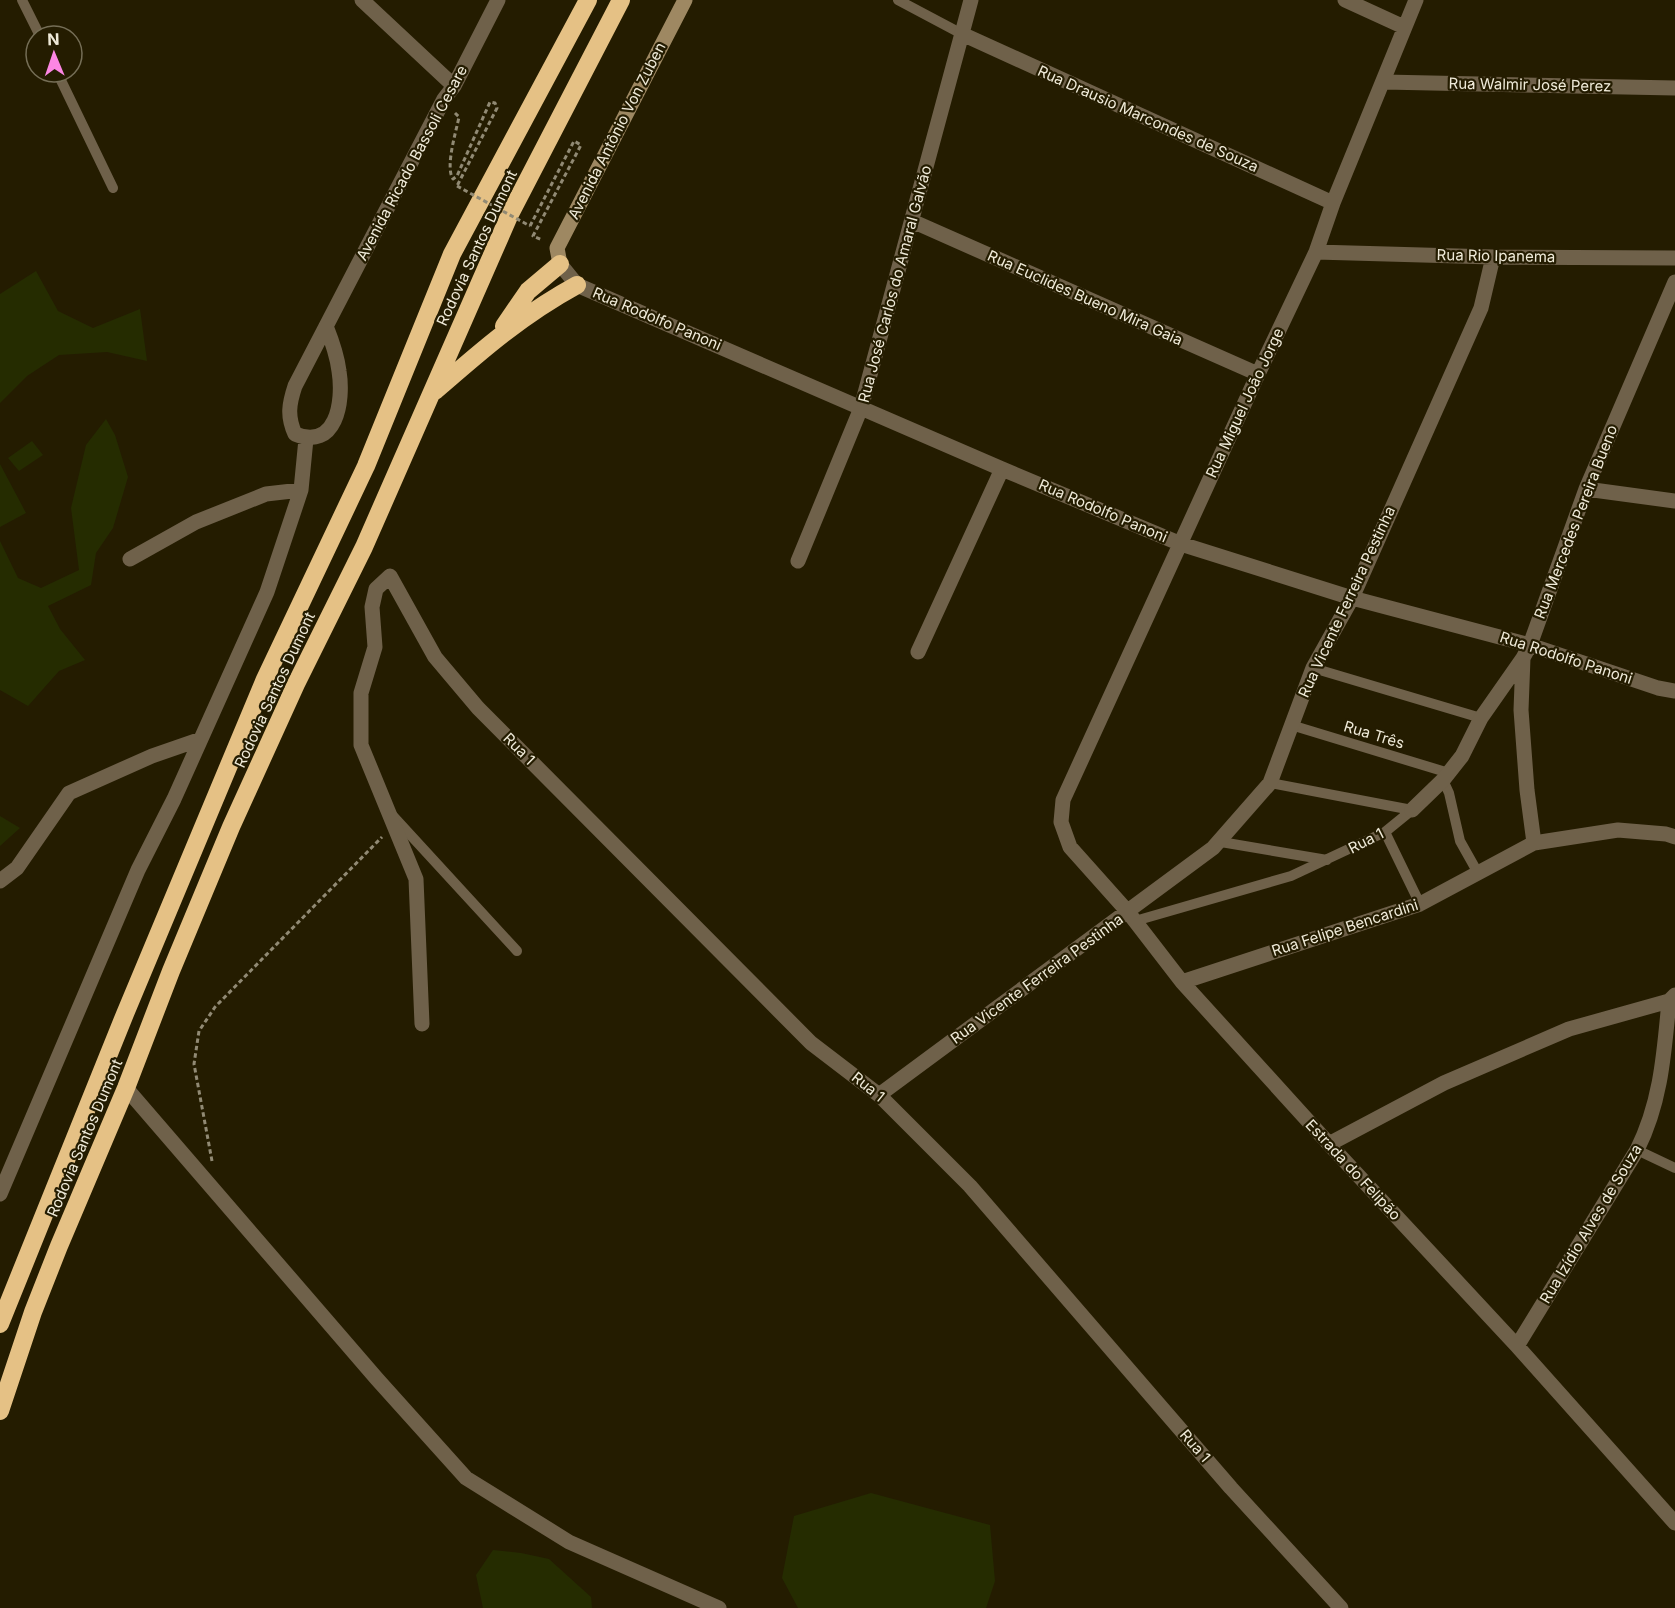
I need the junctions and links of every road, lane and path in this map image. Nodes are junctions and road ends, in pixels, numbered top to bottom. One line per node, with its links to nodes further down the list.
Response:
1 (22, 0): 11 (lane)
2 (362, 0): 16 (street)
3 (498, 0): 16 (street, Avenida Ricado Bassoli Cesare)
4 (588, 0): 75 (highway, Rodovia Santos Dumont)
5 (621, 0): 31 (highway, Rodovia Santos Dumont)
6 (685, 0): 23 (street, Avenida Antônio Von Zuben)
7 (898, 0): 13 (lane)
8 (972, 0): 13 (street, Rua José Carlos do Amaral Galvão)
9 (1346, 0): 12 (street)
10 (1416, 0): 12 (street, Rua Miguel João Jorge)
11 (34, 24)
12 (1404, 27): 14 (street, Rua Miguel João Jorge)
13 (962, 34): 20 (street, Rua Drausio Marcondes de Souza); 21 (street, Rua José Carlos do Amaral Galvão)
14 (1384, 82): 17 (street, Rua Walmir José Perez); 20 (street, Rua Miguel João Jorge)
15 (63, 84): 19 (lane)
16 (454, 86): 18 (street, Avenida Ricado Bassoli Cesare)
17 (1675, 88)
18 (444, 99): 23 (path, bridge); 28 (street, Avenida Ricado Bassoli Cesare)
19 (113, 188)
20 (1334, 203): 22 (street, Rua Miguel João Jorge)
21 (912, 221): 30 (street, Rua Euclides Bueno Mira Gaia); 32 (street, Rua José Carlos do Amaral Galvão)
22 (1316, 252): 24 (street, Rua Rio Ipanema); 30 (street, Rua Miguel João Jorge)
23 (559, 256): 27 (street, Rua Rodolfo Panoni); 29 (highway)
24 (1493, 257): 25 (street, Rua Rio Ipanema); 41 (street, Rua Vicente Ferreira Pestinha)
25 (1675, 258)
26 (1675, 282): 35 (street, Rua Mercedes Pereira Bueno)
27 (577, 285): 29 (highway); 32 (street, Rua Rodolfo Panoni)
28 (326, 326): 33 (street, Avenida Ricado Bassoli Cesare); 33 (street)
29 (496, 337): 31 (highway)
30 (1258, 374): 38 (street, Rua Miguel João Jorge)
31 (429, 396): 68 (highway, Rodovia Santos Dumont)
32 (861, 408): 34 (street, Rua Rodolfo Panoni); 40 (street, Rua José Carlos do Amaral Galvão)
33 (306, 439): 36 (street)
34 (1002, 469): 38 (street, Rua Rodolfo Panoni); 43 (street)
35 (1586, 489): 37 (street); 42 (street, Rua Mercedes Pereira Bueno)
36 (301, 490): 39 (street); 48 (street)
37 (1675, 501)
38 (1181, 544): 41 (street, Rua Rodolfo Panoni); 51 (street, Rua Miguel João Jorge)
39 (130, 559)
40 (798, 561)
41 (1352, 598): 42 (street, Rua Rodolfo Panoni); 44 (street, Rua Vicente Ferreira Pestinha)
42 (1526, 651): 45 (street, Rua Rodolfo Panoni); 46 (street, Rua 1); 58 (street, Rua Mercedes Pereira Bueno)
43 (918, 652)
44 (1313, 668): 46 (lane); 47 (street, Rua Vicente Ferreira Pestinha)
45 (1675, 691)
46 (1481, 718): 49 (street, Rua 1)
47 (1291, 725): 49 (lane, Rua Três); 50 (street, Rua Vicente Ferreira Pestinha)
48 (201, 739): 61 (street); 74 (street)
49 (1446, 777): 53 (street, Rua 1); 60 (lane)
50 (1270, 783): 53 (lane); 57 (street, Rua Vicente Ferreira Pestinha)
51 (1063, 800): 63 (street, Estrada do Felipão)
52 (387, 809): 54 (street); 64 (lane); 69 (street, Rua 1)
53 (1412, 810): 55 (lane, Rua 1)
54 (394, 825): 67 (street); 72 (path)
55 (1385, 832): 59 (lane, Rua 1); 62 (lane)
56 (1675, 837): 58 (street, Rua Felipe Bencardini)
57 (1221, 842): 59 (lane); 63 (street, Rua Vicente Ferreira Pestinha)
58 (1534, 843): 60 (street, Rua Felipe Bencardini)
59 (1327, 860): 63 (lane, Rua 1)
60 (1478, 873): 62 (street, Rua Felipe Bencardini)
61 (0, 881)
62 (1420, 904): 65 (street, Rua Felipe Bencardini)
63 (1132, 916): 65 (street, Estrada do Felipão); 69 (street, Rua Vicente Ferreira Pestinha)
64 (517, 951)
65 (1182, 982): 70 (street, Estrada do Felipão)
66 (1672, 998): 70 (street, Rua Izídio Alves de Souza); 71 (street, Rua Izídio Alves de Souza)
67 (422, 1024)
68 (126, 1088): 77 (highway, Rodovia Santos Dumont); 79 (street)
69 (879, 1095): 80 (street, Rua 1)
70 (1329, 1144): 76 (street, Estrada do Felipão)
71 (1637, 1150): 73 (lane); 76 (street, Rua Izídio Alves de Souza)
72 (212, 1161)
73 (1675, 1168)
74 (0, 1194)
75 (0, 1324)
76 (1517, 1346): 78 (street, Estrada do Felipão)
77 (0, 1411)
78 (1675, 1523)
79 (719, 1608)
80 (1341, 1608)

